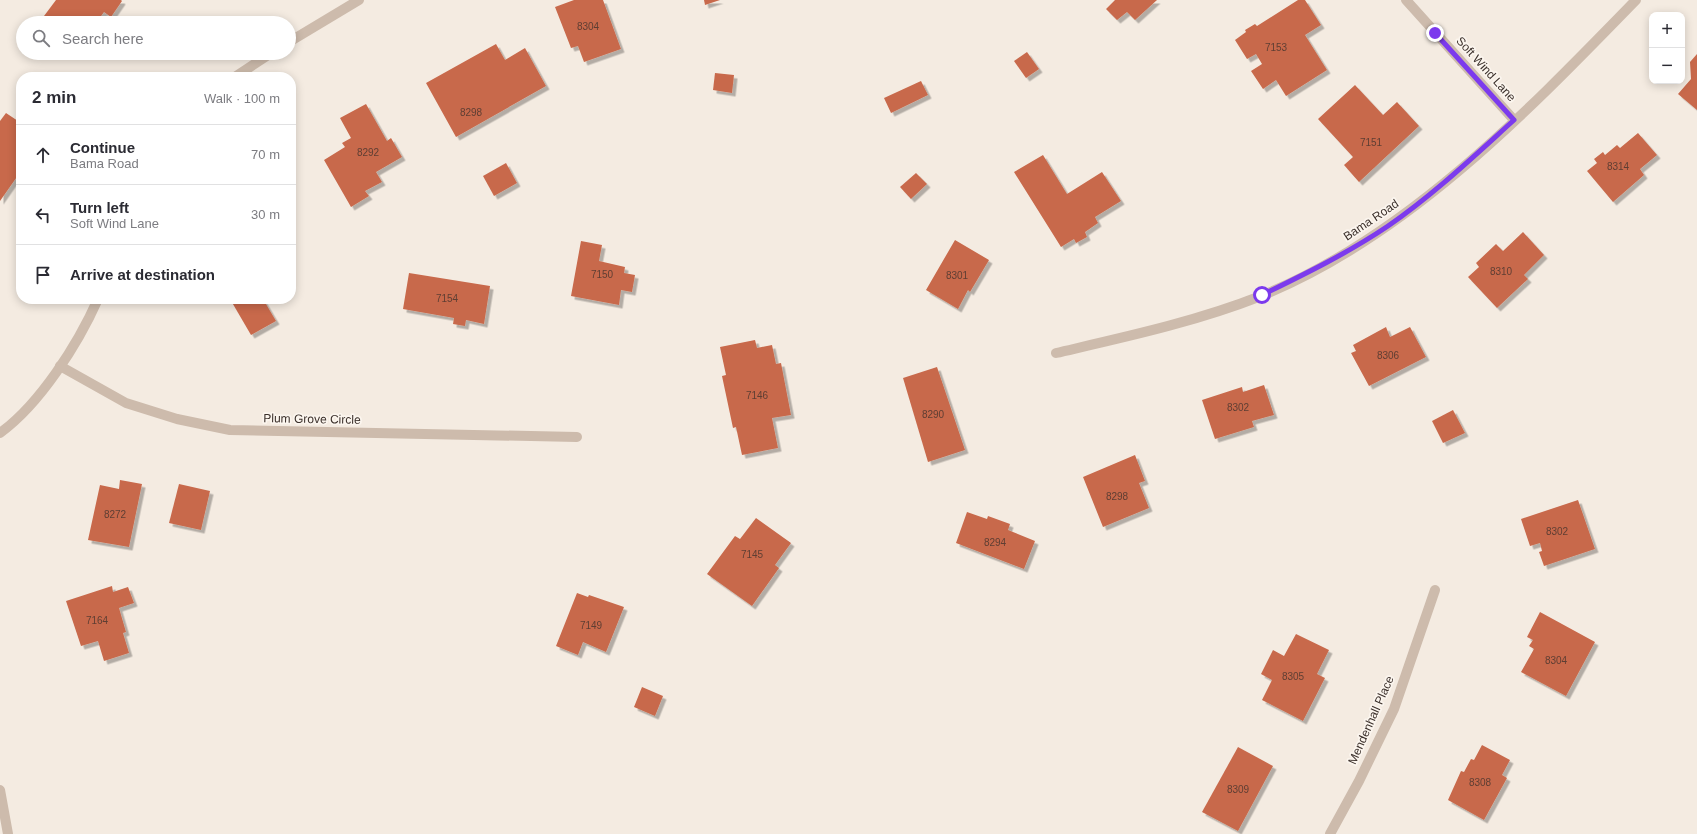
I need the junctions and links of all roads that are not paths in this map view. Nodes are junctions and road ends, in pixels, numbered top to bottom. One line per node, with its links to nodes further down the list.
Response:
1 (359, 0): 4 (street)
2 (1406, 0): 7 (street, Soft Wind Lane)
3 (1636, 0): 7 (street, Bama Road)
4 (296, 38)
5 (260, 60): 6 (street)
6 (242, 72)
7 (1514, 120): 9 (street, Bama Road)
8 (95, 304): 10 (street)
9 (1056, 353)
10 (60, 366): 11 (street); 12 (street, Plum Grove Circle)
11 (0, 433)
12 (577, 437)
13 (1435, 590): 16 (street, Mendenhall Place)
14 (0, 790): 15 (street)
15 (8, 834)
16 (1330, 834)

